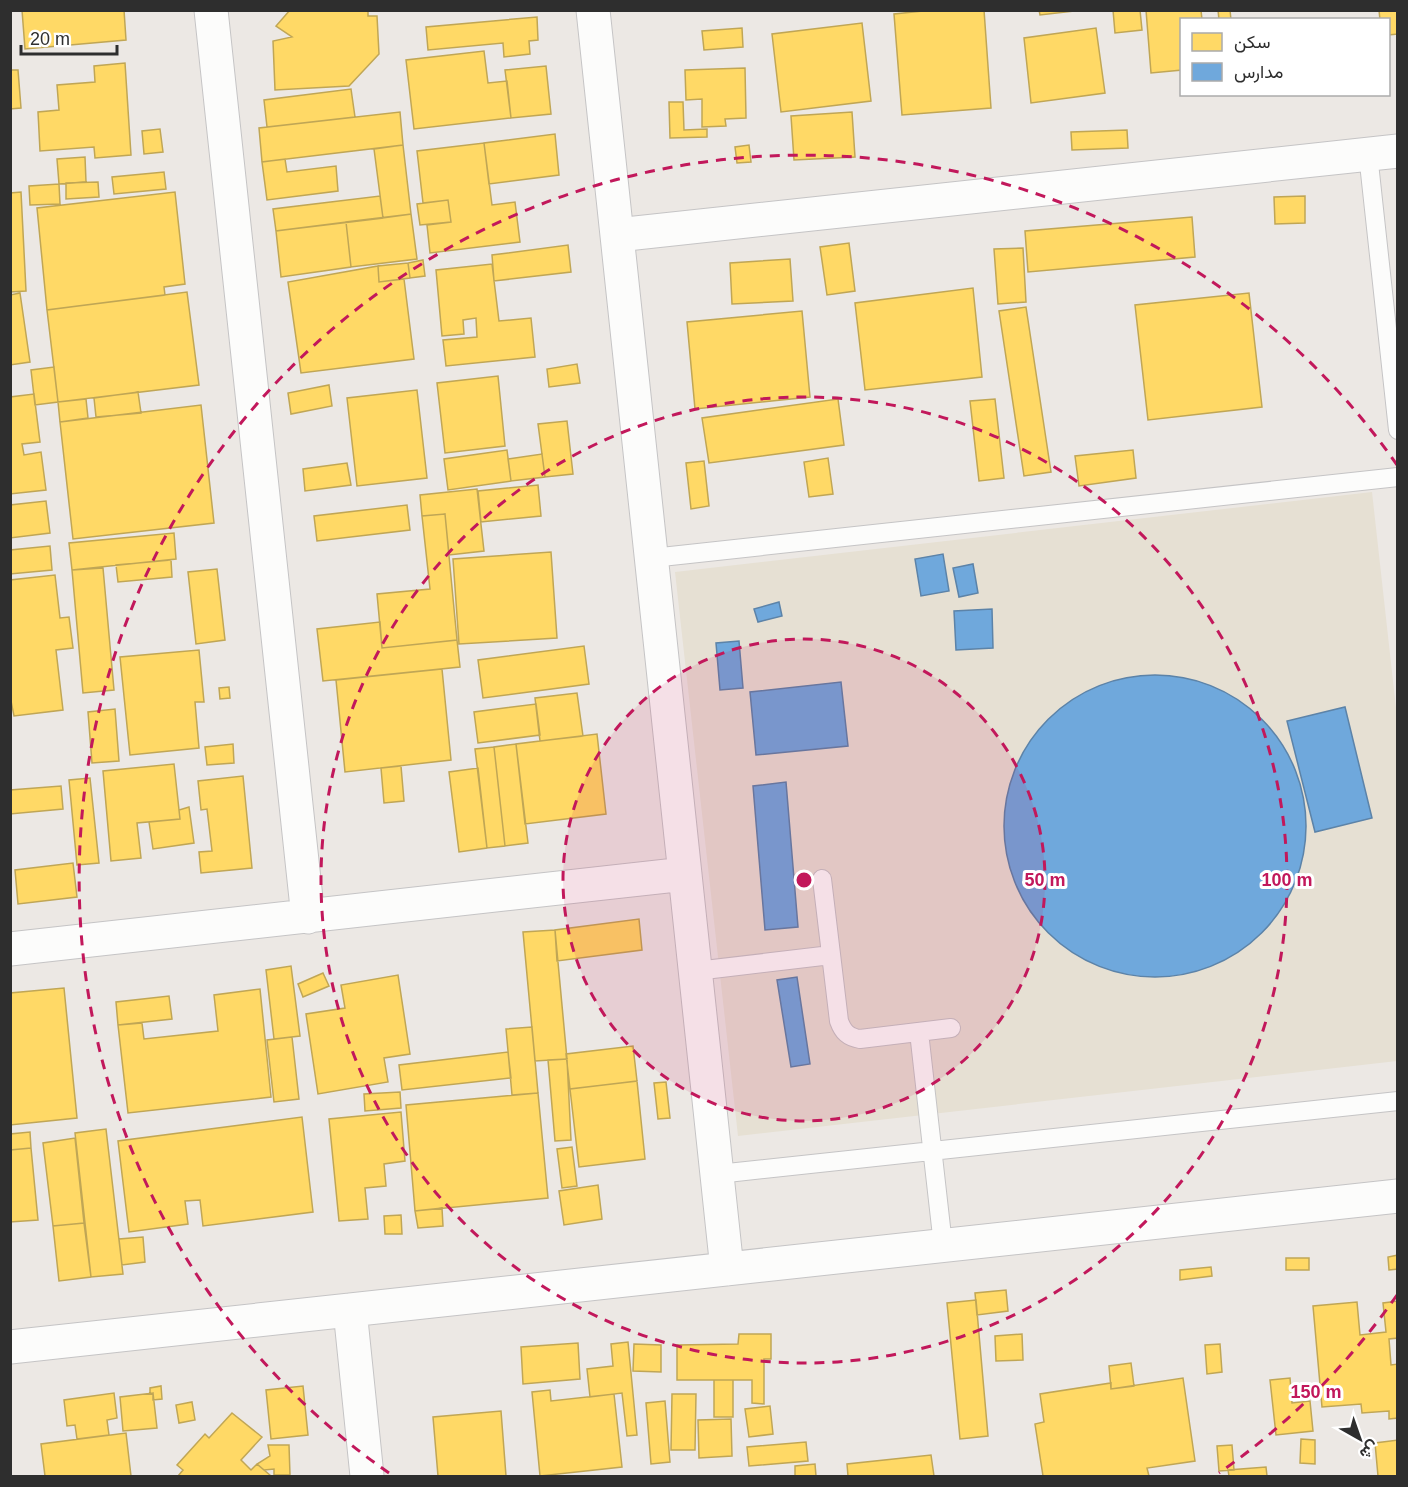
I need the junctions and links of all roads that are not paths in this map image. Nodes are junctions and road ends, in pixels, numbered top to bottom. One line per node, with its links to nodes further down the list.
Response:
1 (211, 10): 10 (street)
2 (593, 10): 4 (street)
3 (1383, 152): 4 (street); 5 (lane)
4 (617, 236): 7 (street)
5 (1398, 430)
6 (1398, 477): 7 (lane)
7 (652, 558): 8 (street)
8 (685, 874): 10 (street); 13 (street)
9 (822, 879): 12 (lane)
10 (308, 917): 11 (street)
11 (10, 949)
12 (831, 955): 13 (lane); 15 (lane)
13 (696, 970): 18 (street)
14 (951, 1028): 15 (lane)
15 (919, 1032): 17 (lane)
16 (1398, 1101): 17 (lane)
17 (932, 1151): 18 (lane); 20 (lane)
18 (718, 1174): 21 (street)
19 (1398, 1196): 20 (street)
20 (943, 1245): 21 (street)
21 (728, 1269): 22 (street)
22 (350, 1310): 23 (street); 24 (street)
23 (10, 1347)
24 (367, 1476)

